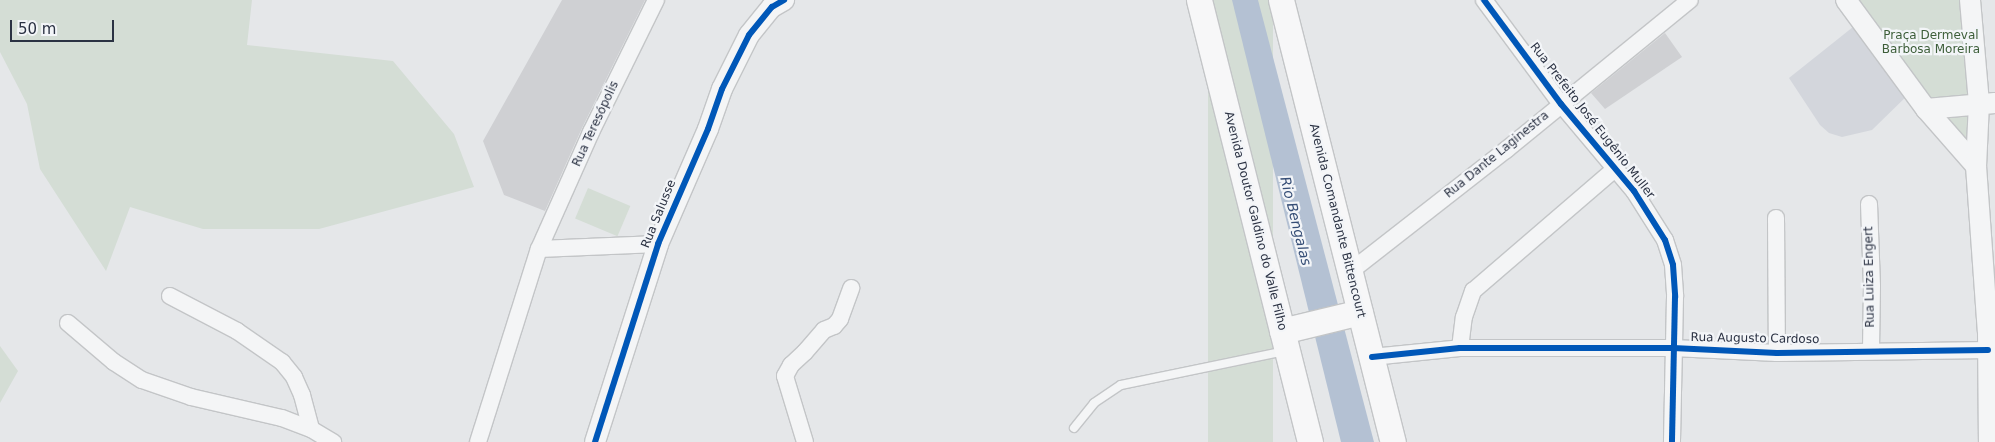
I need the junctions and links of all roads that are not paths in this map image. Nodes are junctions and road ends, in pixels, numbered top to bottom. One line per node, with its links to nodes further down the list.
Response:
1 (656, 0): 17 (street, Rua Teresópolis)
2 (1199, 0): 23 (main road, Avenida Doutor Galdino do Valle Filho)
3 (1281, 0): 18 (main road, Avenida Comandante Bittencourt)
4 (1484, 0): 10 (street, Rua Prefeito José Eugênio Muller)
5 (1690, 0): 10 (street, Rua Dante Laginestra)
6 (1846, 0): 11 (street)
7 (1970, 0): 9 (street)
8 (777, 2): 16 (street, Rua Salusse)
9 (1987, 103): 11 (street); 12 (street)
10 (1561, 104): 13 (street, Rua Prefeito José Eugênio Muller); 18 (street, Rua Dante Laginestra)
11 (1926, 109): 12 (street)
12 (1976, 166): 24 (street)
13 (1616, 168): 25 (street); 26 (street, Rua Prefeito José Eugênio Muller)
14 (1869, 204): 27 (street, Rua Luiza Engert)
15 (1776, 218): 28 (street)
16 (658, 244): 17 (street); 34 (street, Rua Salusse)
17 (539, 249): 33 (street, Rua Teresópolis)
18 (1351, 271): 21 (main road, Avenida Comandante Bittencourt)
19 (851, 288): 35 (street)
20 (170, 296): 31 (street)
21 (1354, 313): 23 (main road); 29 (main road, Avenida Comandante Bittencourt)
22 (68, 323): 31 (street)
23 (1289, 336): 30 (lane); 36 (main road, Avenida Doutor Galdino do Valle Filho)
24 (1990, 338): 27 (street, Rua Augusto Cardoso); 39 (street)
25 (1460, 348): 26 (street, Rua Augusto Cardoso); 29 (street, Rua Augusto Cardoso)
26 (1673, 348): 28 (street, Rua Augusto Cardoso); 38 (street, Rua Prefeito José Eugênio Muller)
27 (1871, 350): 28 (street, Rua Augusto Cardoso)
28 (1777, 353)
29 (1372, 357): 37 (main road, Avenida Comandante Bittencourt)
30 (1074, 428)
31 (311, 429): 32 (street)
32 (333, 442)
33 (478, 442)
34 (595, 442)
35 (806, 442)
36 (1310, 442)
37 (1393, 442)
38 (1672, 442)
39 (1988, 442)

